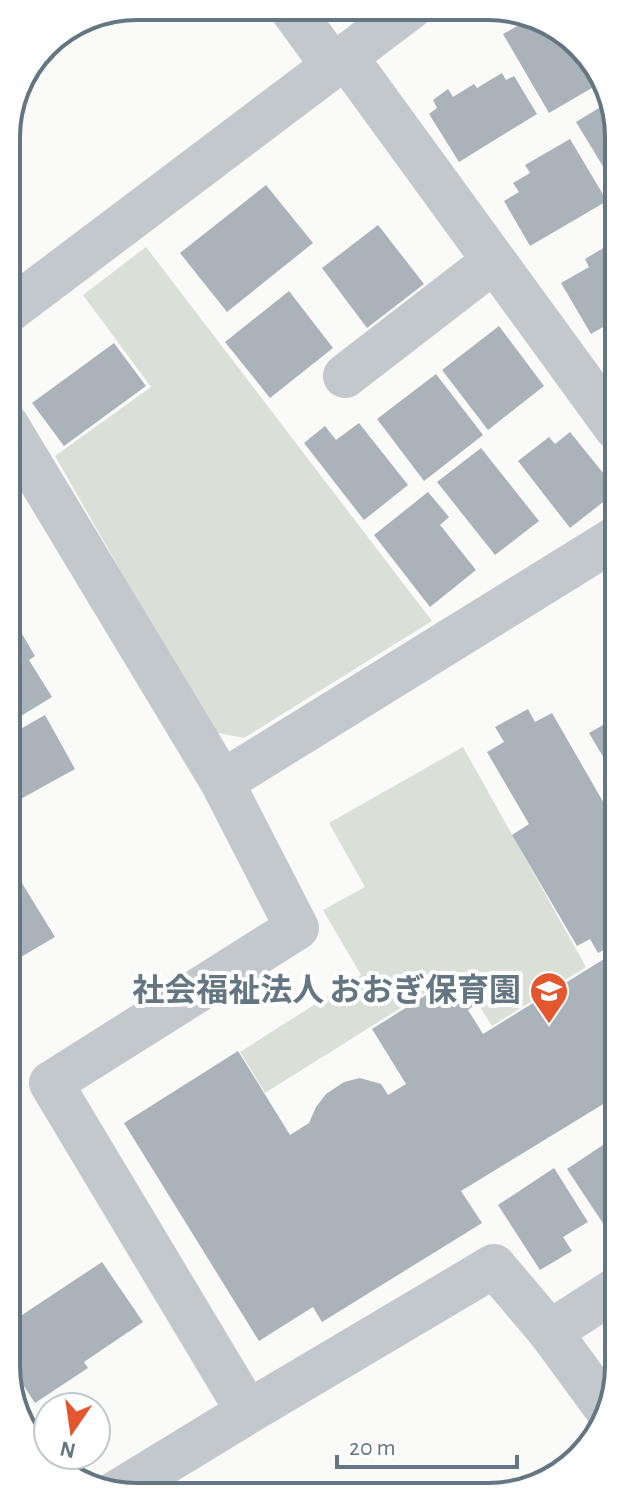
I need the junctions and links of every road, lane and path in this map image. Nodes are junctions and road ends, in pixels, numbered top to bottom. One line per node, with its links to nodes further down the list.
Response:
1 (302, 20): 3 (street)
2 (394, 20): 3 (street)
3 (339, 61): 4 (street); 5 (street)
4 (494, 261): 6 (street); 7 (street)
5 (20, 302)
6 (345, 376)
7 (605, 413)
8 (20, 447): 10 (street)
9 (605, 545): 10 (street)
10 (222, 782): 14 (street)
11 (605, 1296): 12 (street)
12 (550, 1332): 13 (street); 14 (street)
13 (600, 1400)
14 (248, 1412): 15 (street)
15 (132, 1483)

